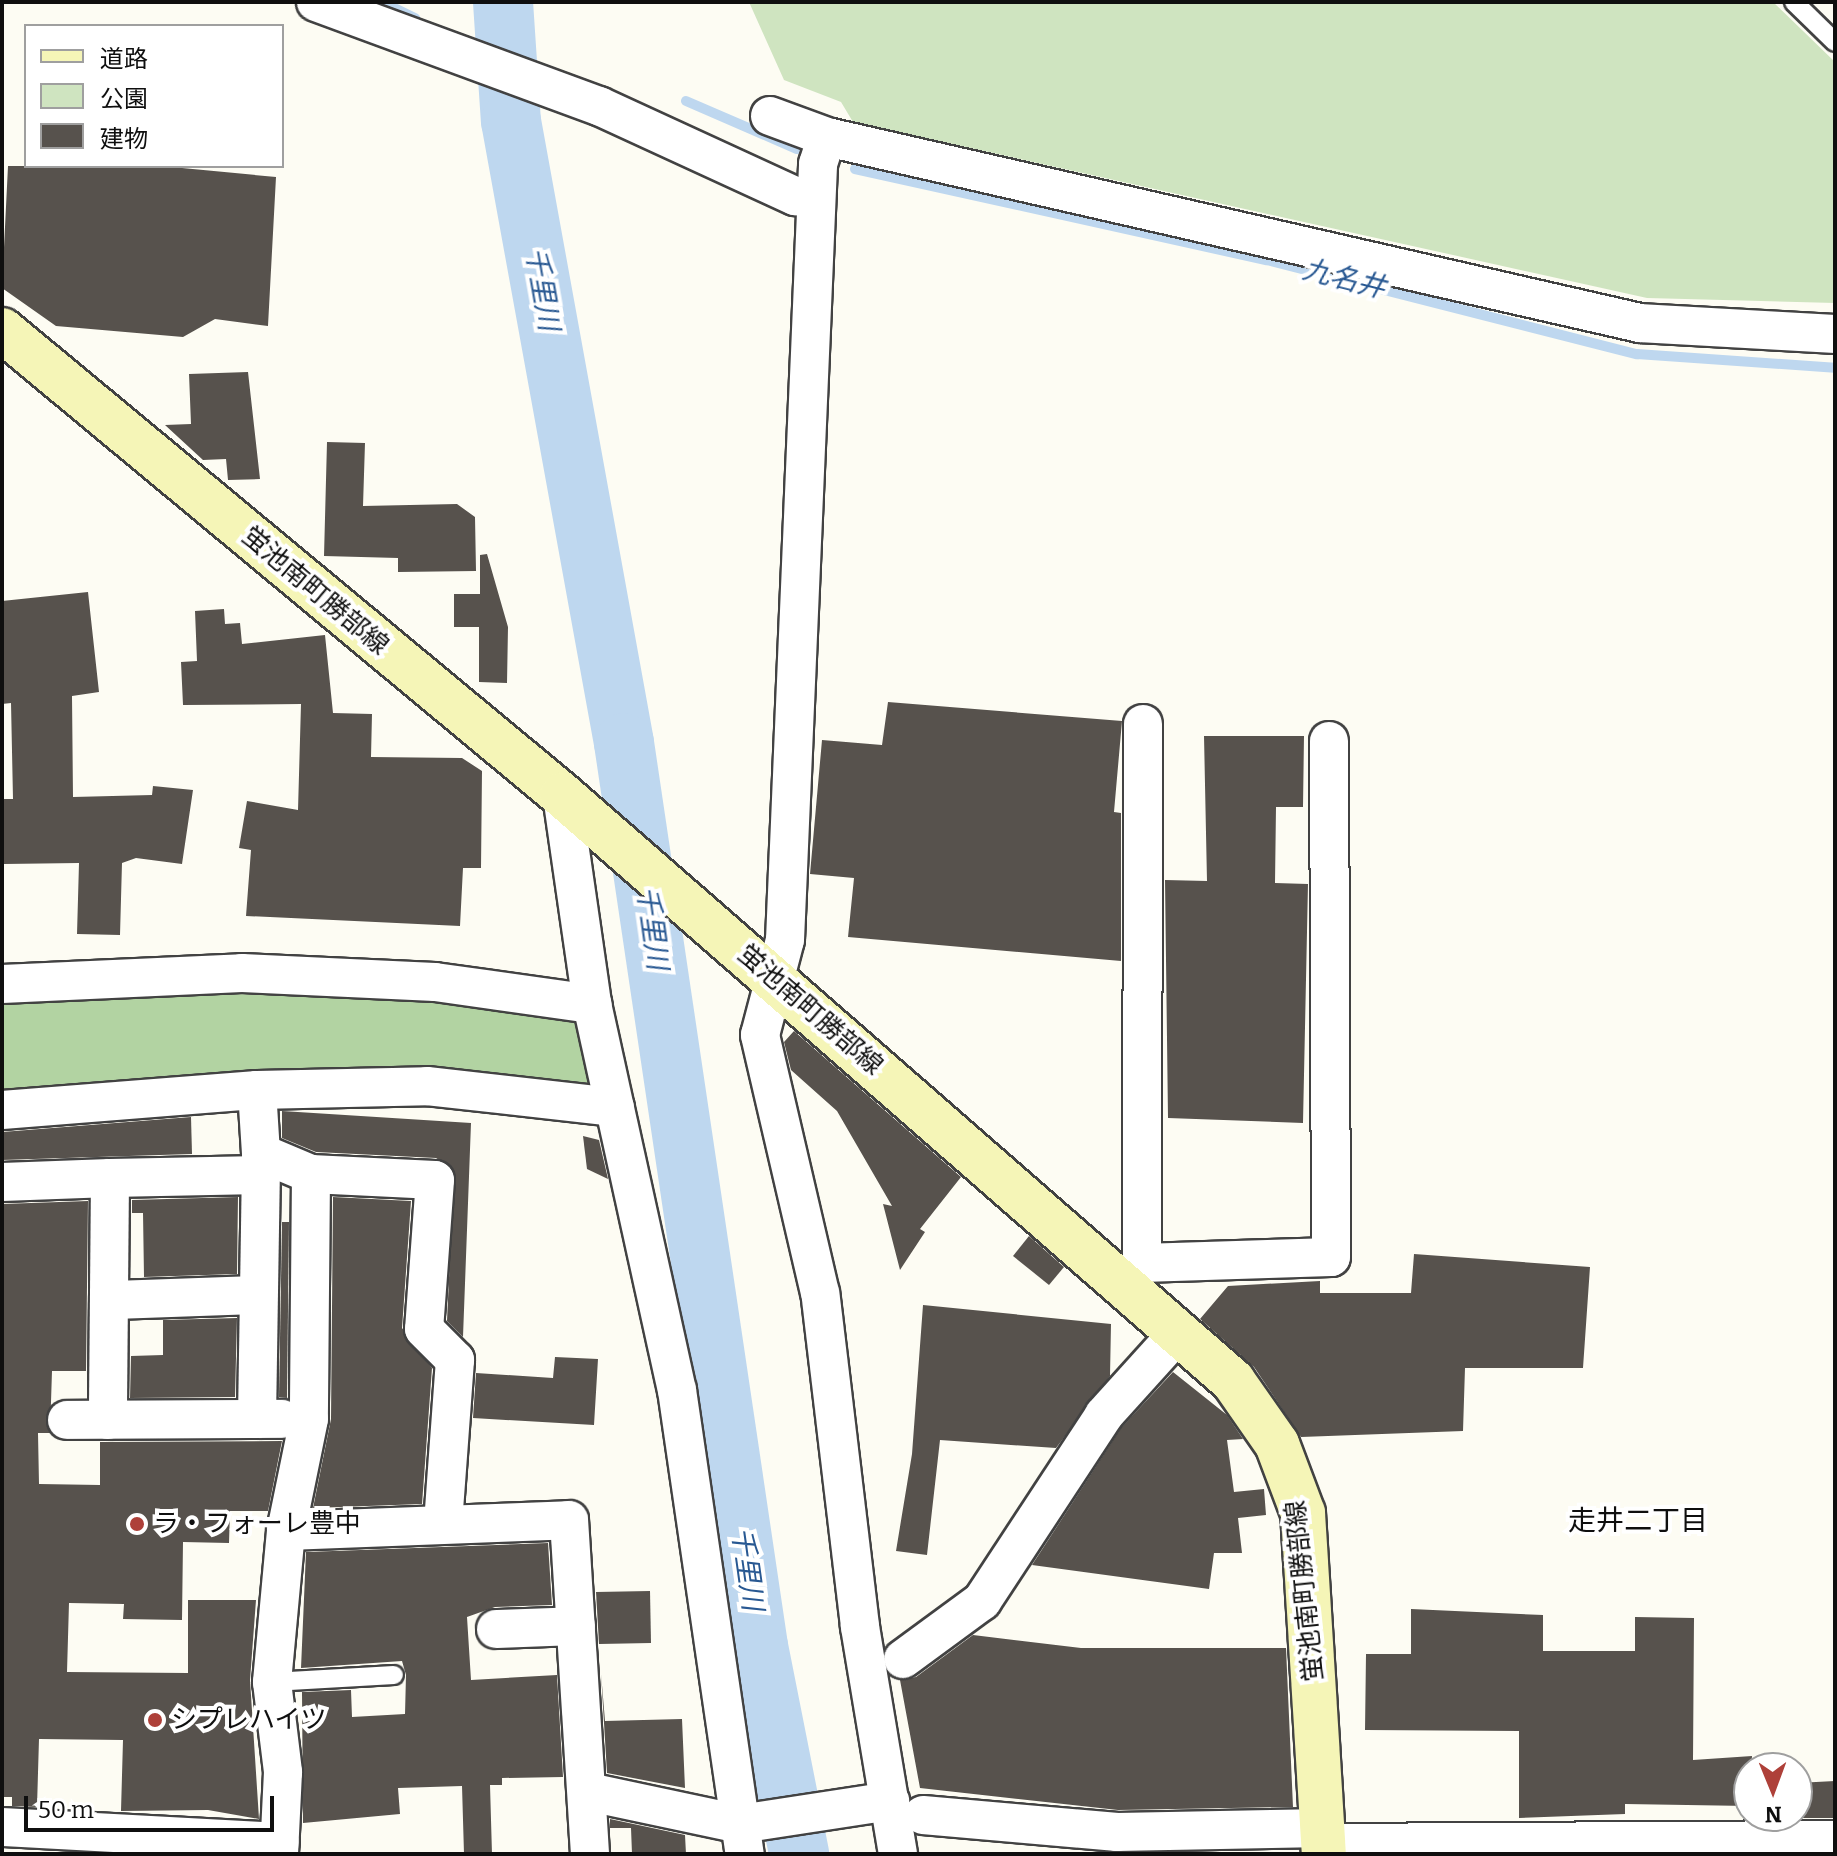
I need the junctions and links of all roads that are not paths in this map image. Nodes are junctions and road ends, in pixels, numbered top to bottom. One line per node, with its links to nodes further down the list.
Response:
1 (316, 2): 6 (street)
2 (1794, 2): 3 (lane)
3 (1835, 42)
4 (770, 116): 5 (street)
5 (827, 137): 6 (street); 8 (street)
6 (816, 198): 12 (street)
7 (2, 330): 11 (street, 蛍池南町勝部線)
8 (1835, 334)
9 (1143, 724): 22 (street)
10 (1329, 741): 22 (street)
11 (572, 804): 12 (street, 蛍池南町勝部線); 14 (street)
12 (771, 976): 22 (street, 蛍池南町勝部線); 38 (street)
13 (2, 984): 14 (street)
14 (592, 1004): 16 (street)
15 (257, 1090): 16 (street); 17 (street); 18 (street)
16 (615, 1107): 40 (street)
17 (2, 1110)
18 (261, 1164): 19 (street); 20 (street); 23 (street)
19 (311, 1174): 27 (street); 30 (street)
20 (110, 1178): 21 (street); 24 (street)
21 (2, 1182)
22 (1132, 1272): 25 (street, 蛍池南町勝部線)
23 (258, 1295): 24 (street); 26 (street)
24 (112, 1300): 29 (street)
25 (1180, 1331): 34 (street); 42 (street, 蛍池南町勝部線)
26 (257, 1419): 27 (street); 29 (street)
27 (309, 1419): 31 (street)
28 (67, 1420): 29 (street)
29 (108, 1420)
30 (443, 1524): 31 (street); 32 (street)
31 (286, 1531): 36 (street)
32 (576, 1626): 33 (street); 37 (street)
33 (496, 1629)
34 (903, 1659)
35 (394, 1675): 36 (lane)
36 (272, 1682): 44 (street)
37 (589, 1792): 40 (street); 45 (street)
38 (906, 1808): 40 (street); 42 (street); 46 (street)
39 (15, 1836): 43 (street)
40 (743, 1839)
41 (1835, 1840): 42 (street)
42 (1324, 1842)
43 (130, 1844): 44 (street)
44 (280, 1848)
45 (590, 1854)
46 (898, 1854)

